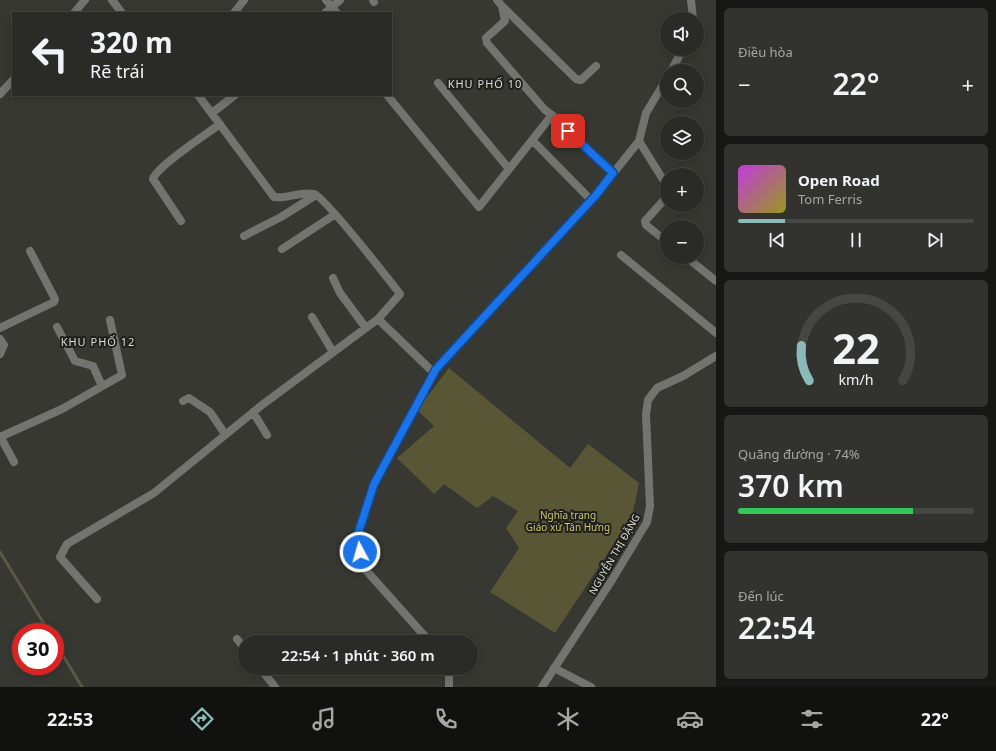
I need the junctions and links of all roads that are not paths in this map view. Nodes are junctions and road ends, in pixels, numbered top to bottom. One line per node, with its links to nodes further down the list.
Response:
1 (85, 0): 9 (street)
2 (112, 0): 10 (street)
3 (244, 0): 11 (street)
4 (326, 0): 8 (street)
5 (340, 0): 8 (street)
6 (691, 0): 12 (street)
7 (499, 3): 13 (street); 22 (street)
8 (335, 10)
9 (75, 12)
10 (121, 12)
11 (235, 12)
12 (692, 12)
13 (596, 66)
14 (12, 81): 17 (street)
15 (438, 82): 26 (street)
16 (660, 90): 25 (street)
17 (0, 94)
18 (199, 96): 21 (street)
19 (235, 96): 21 (street)
20 (387, 96): 26 (street)
21 (212, 113): 23 (street)
22 (552, 115): 24 (street); 27 (street)
23 (220, 124): 29 (street); 33 (street)
24 (532, 140): 26 (street); 30 (street)
25 (639, 141): 27 (street); 28 (street)
26 (509, 169)
27 (613, 173): 30 (street)
28 (660, 175)
29 (316, 195): 32 (street); 34 (street)
30 (591, 200): 53 (street)
31 (660, 204): 35 (street)
32 (334, 215): 36 (street); 43 (street)
33 (181, 221)
34 (244, 236)
35 (660, 236)
36 (282, 249)
37 (30, 251): 46 (street)
38 (621, 255): 48 (street)
39 (695, 264): 41 (street)
40 (333, 278): 47 (street)
41 (716, 281)
42 (312, 317): 50 (street)
43 (378, 319): 47 (street); 53 (street)
44 (110, 320): 54 (street)
45 (57, 327): 54 (street)
46 (0, 328)
47 (366, 328): 50 (street)
48 (716, 333)
49 (0, 339): 51 (street)
50 (333, 352): 56 (street)
51 (0, 354)
52 (716, 356): 63 (street, NGUYỄN THỊ ĐẶNG)
53 (434, 373): 62 (street)
54 (102, 386): 59 (street)
55 (183, 402): 57 (street)
56 (253, 412): 57 (street); 58 (street)
57 (225, 434): 61 (street)
58 (267, 435)
59 (0, 436): 60 (street)
60 (14, 462)
61 (97, 599)
62 (424, 635)
63 (554, 668): 68 (street, NGUYỄN THỊ ĐẶNG); 69 (street)
64 (266, 675): 66 (street)
65 (449, 675): 67 (street)
66 (275, 687)
67 (449, 687)
68 (542, 687)
69 (591, 687)

